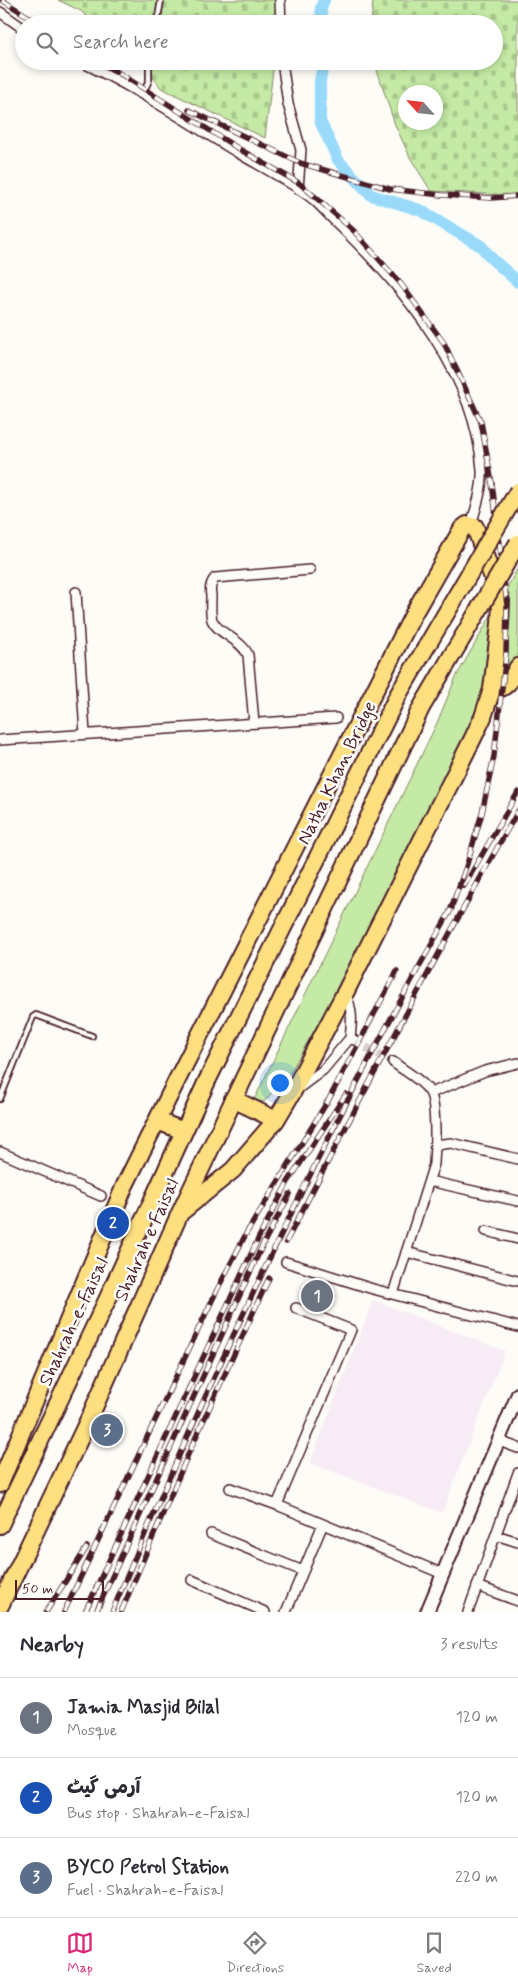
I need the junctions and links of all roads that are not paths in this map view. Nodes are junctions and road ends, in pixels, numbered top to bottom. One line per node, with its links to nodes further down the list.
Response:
1 (161, 0): 4 (lane)
2 (280, 0): 5 (street)
3 (0, 12): 6 (street)
4 (158, 15)
5 (281, 15)
6 (15, 22)
7 (96, 70): 10 (street)
8 (149, 70): 10 (lane)
9 (283, 70): 11 (street)
10 (143, 94): 11 (street)
11 (306, 194): 13 (street)
12 (518, 491): 27 (highway, Natha Khan Bridge, bridge)
13 (471, 525): 18 (highway); 33 (highway)
14 (518, 543): 30 (highway, Shahrah e Faisal, bridge)
15 (310, 570): 20 (street)
16 (76, 592): 21 (street)
17 (518, 667): 18 (highway)
18 (492, 690): 23 (highway)
19 (336, 718): 20 (street)
20 (254, 723): 21 (street)
21 (84, 734): 22 (street)
22 (0, 740)
23 (345, 993): 28 (highway); 28 (street)
24 (92, 1036): 31 (lane)
25 (393, 1062): 29 (street)
26 (518, 1063): 29 (street)
27 (207, 1081): 34 (highway, Shahrah-e-Faisal)
28 (292, 1092): 32 (highway)
29 (431, 1093): 35 (street)
30 (233, 1099): 32 (highway); 41 (highway, Shahrah e Faisal)
31 (0, 1100)
32 (276, 1120): 41 (highway)
33 (157, 1121): 34 (highway); 54 (highway)
34 (184, 1131): 58 (highway, Shahrah-e-Faisal)
35 (436, 1145): 37 (street); 38 (street)
36 (0, 1152): 39 (street)
37 (518, 1159)
38 (429, 1181): 40 (street); 44 (street)
39 (101, 1196)
40 (518, 1201)
41 (180, 1212): 68 (highway, Shahrah e Faisal)
42 (486, 1231): 43 (street)
43 (518, 1239)
44 (406, 1252): 46 (street); 47 (street)
45 (286, 1262): 47 (street)
46 (518, 1281)
47 (393, 1294): 49 (street)
48 (296, 1308): 57 (street)
49 (518, 1327)
50 (518, 1394): 51 (street)
51 (498, 1441): 52 (street); 64 (street)
52 (518, 1448)
53 (518, 1475): 61 (street)
54 (0, 1484)
55 (230, 1488): 57 (street)
56 (0, 1498): 58 (highway)
57 (277, 1505): 59 (street)
58 (1, 1523)
59 (323, 1524): 63 (street); 64 (street)
60 (211, 1534): 63 (street)
61 (496, 1534): 62 (street); 66 (street)
62 (518, 1542)
63 (303, 1571): 70 (street)
64 (443, 1574): 71 (street)
65 (192, 1580): 69 (street)
66 (477, 1586): 67 (street); 72 (street)
67 (518, 1601)
68 (0, 1606)
69 (265, 1612)
70 (286, 1612)
71 (427, 1612)
72 (468, 1612)

